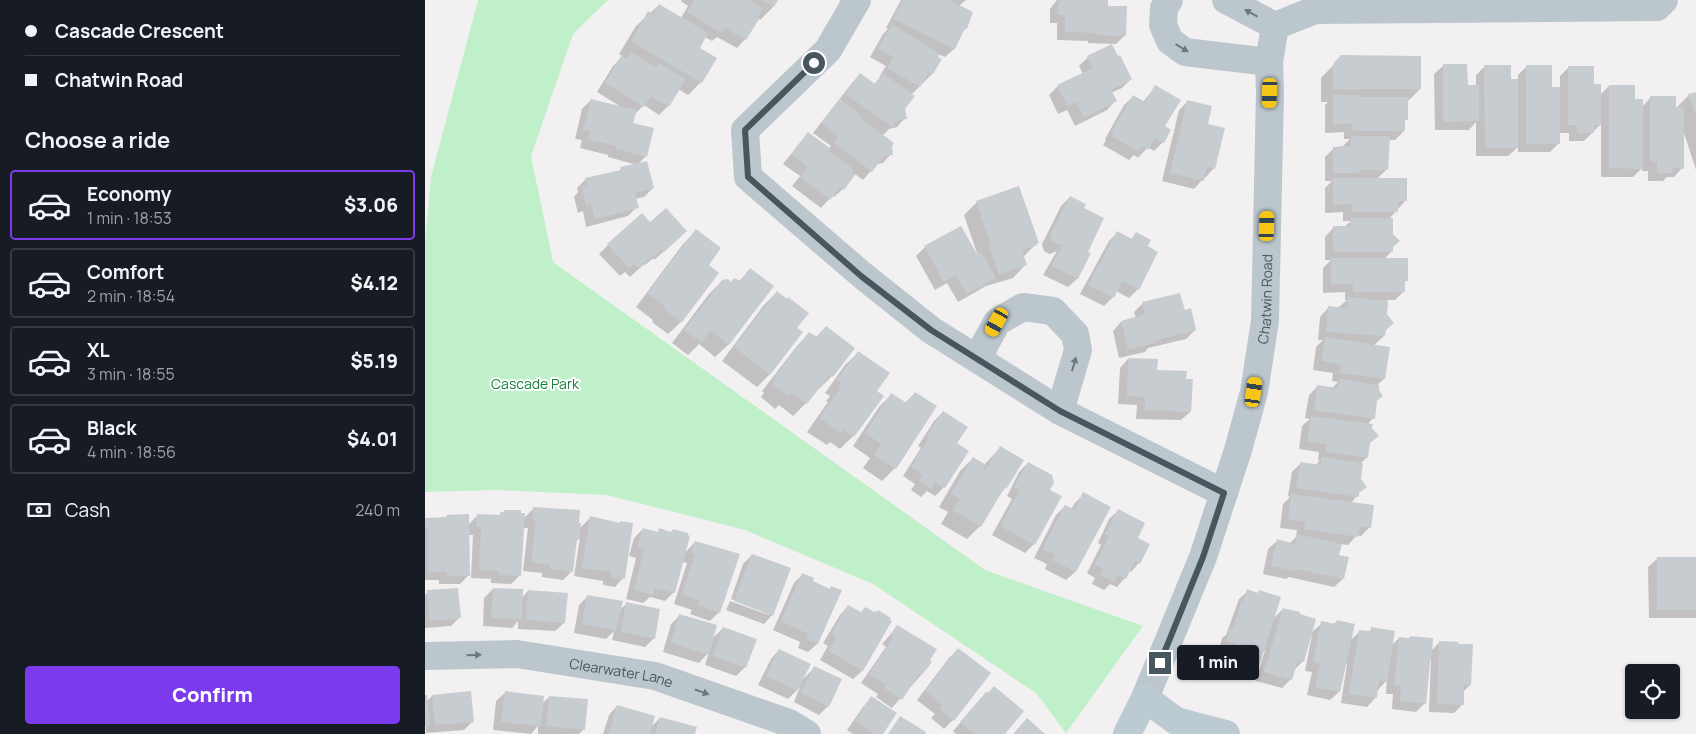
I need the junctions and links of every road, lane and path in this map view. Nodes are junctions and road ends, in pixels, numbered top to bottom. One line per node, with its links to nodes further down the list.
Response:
1 (857, 0): 7 (street)
2 (1169, 0): 6 (street, one-way to 6)
3 (1226, 0): 5 (street, one-way to 3)
4 (1664, 0): 5 (street)
5 (1275, 26): 6 (street, Chatwin Road)
6 (1269, 62): 9 (street, Chatwin Road)
7 (979, 360): 8 (street); 8 (street, one-way to 7)
8 (1060, 411): 9 (street)
9 (1224, 493): 11 (street, Chatwin Road)
10 (425, 656): 12 (street, Clearwater Lane, one-way to 12)
11 (1145, 698): 13 (street, Chatwin Road); 14 (street)
12 (807, 734)
13 (1127, 734)
14 (1226, 734)

